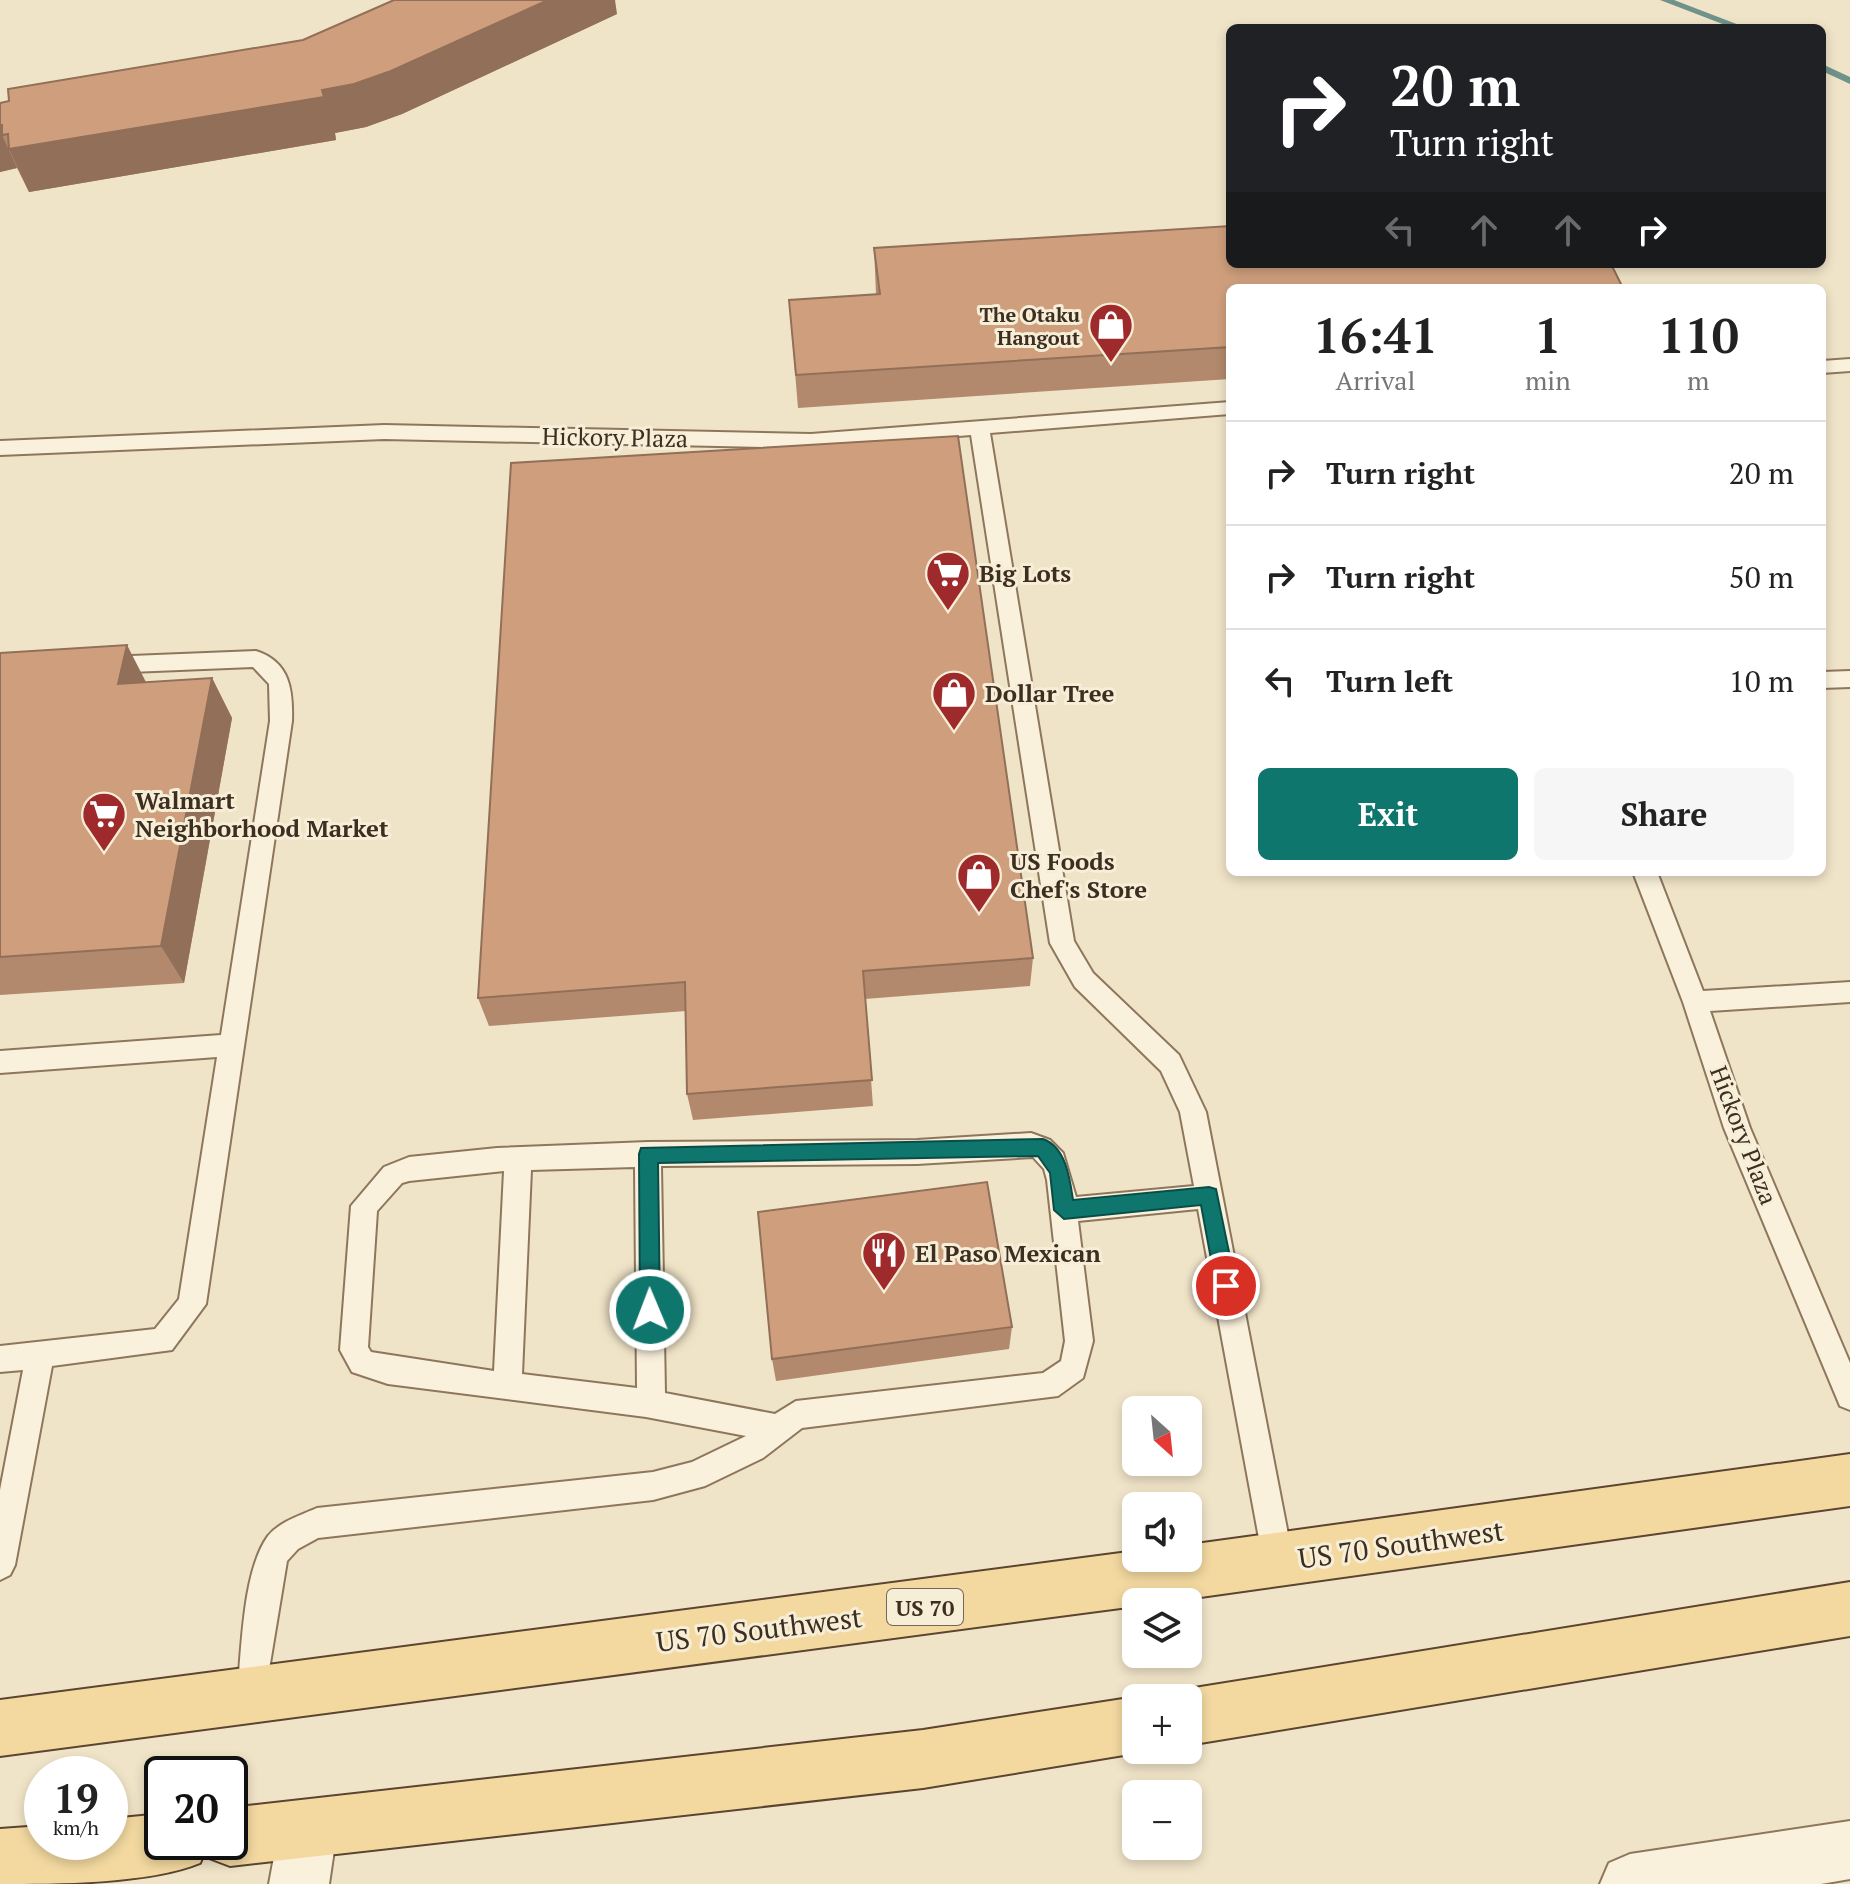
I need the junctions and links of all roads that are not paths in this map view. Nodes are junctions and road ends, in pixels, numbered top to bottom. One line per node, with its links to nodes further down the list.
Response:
1 (1850, 365): 2 (lane)
2 (1826, 367)
3 (1226, 408): 4 (lane, Hickory Plaza)
4 (980, 429): 5 (lane, Hickory Plaza); 16 (lane)
5 (0, 448)
6 (77, 666): 12 (lane)
7 (1850, 679): 8 (lane)
8 (1826, 680)
9 (1647, 876): 11 (lane, Hickory Plaza)
10 (1850, 992): 11 (lane)
11 (1695, 1002): 21 (lane, Hickory Plaza)
12 (232, 1045): 13 (lane); 18 (lane)
13 (0, 1062)
14 (648, 1154): 15 (lane); 17 (lane); 22 (lane)
15 (518, 1160): 20 (lane); 20 (lane)
16 (1209, 1196): 17 (lane); 25 (lane)
17 (1064, 1210): 23 (lane)
18 (40, 1356): 19 (lane); 26 (lane)
19 (0, 1359)
20 (507, 1386): 22 (lane)
21 (1850, 1396)
22 (651, 1404): 23 (lane)
23 (777, 1428): 28 (lane)
24 (1850, 1480): 25 (main road, US 70 Southwest / US 70)
25 (1278, 1560): 28 (main road, US 70 Southwest / US 70)
26 (0, 1565)
27 (1850, 1609): 29 (main road)
28 (252, 1695): 31 (main road, US 70 Southwest / US 70)
29 (1202, 1715)
30 (1122, 1727): 35 (main road)
31 (0, 1728)
32 (248, 1842): 35 (main road)
33 (144, 1845): 36 (main road)
34 (1850, 1850): 37 (street)
35 (304, 1857)
36 (0, 1859)
37 (1630, 1884)

